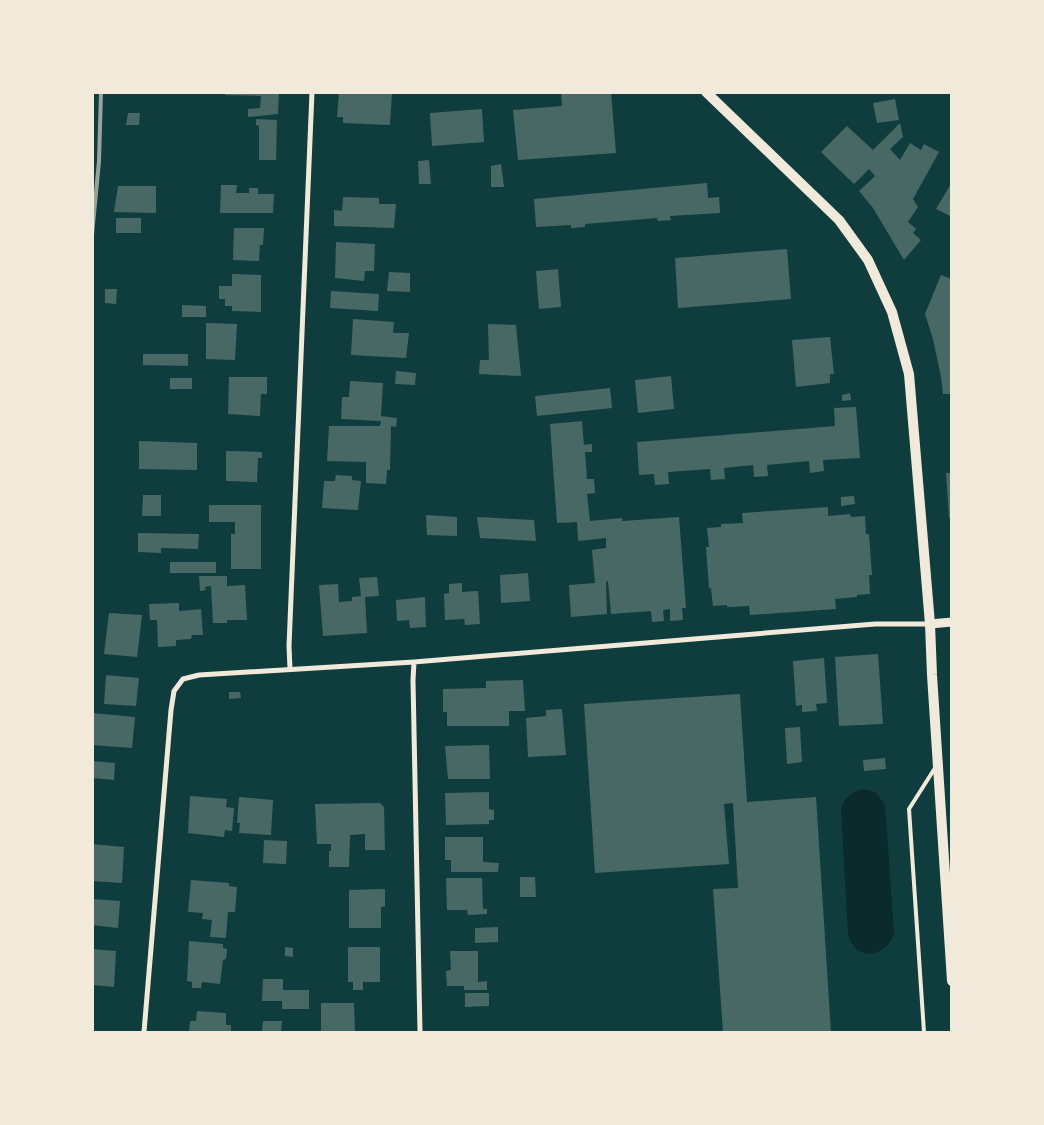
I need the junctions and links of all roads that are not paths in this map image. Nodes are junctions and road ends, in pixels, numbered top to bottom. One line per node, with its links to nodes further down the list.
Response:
1 (312, 92): 6 (street)
2 (706, 92): 4 (main road)
3 (952, 622): 4 (street)
4 (930, 624): 5 (street); 7 (main road)
5 (414, 662): 6 (street); 10 (street)
6 (290, 669): 9 (street)
7 (937, 764): 8 (main road); 11 (lane)
8 (952, 981)
9 (144, 1032)
10 (420, 1032)
11 (924, 1032)

